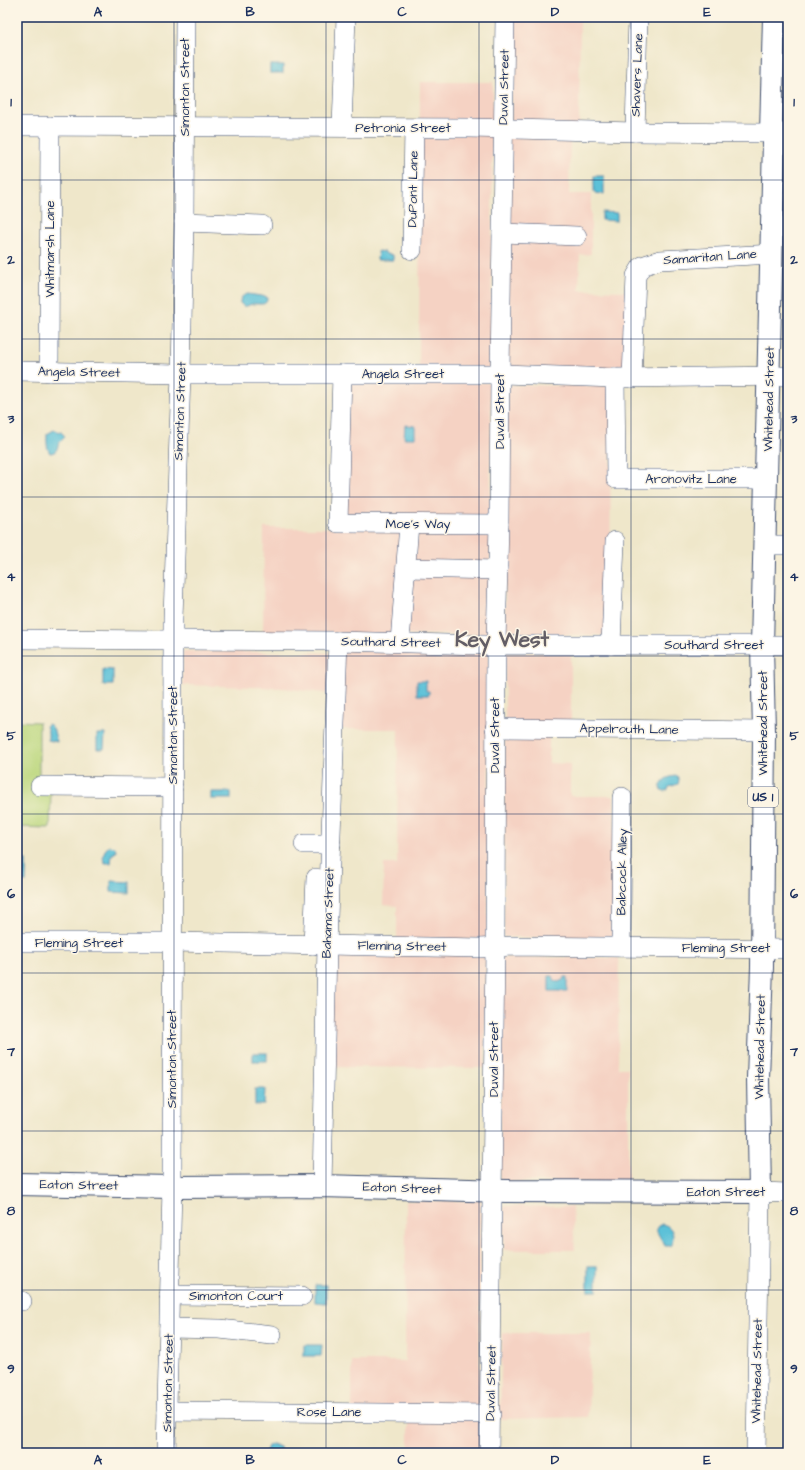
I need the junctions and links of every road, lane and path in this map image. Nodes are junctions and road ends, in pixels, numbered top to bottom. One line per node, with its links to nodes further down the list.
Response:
1 (185, 17): 8 (street, Simonton Street)
2 (346, 17): 9 (street)
3 (505, 17): 11 (street, Duval Street)
4 (638, 17): 12 (street, Shavers Lane)
5 (774, 17): 13 (main road, Whitehead Street / US 1)
6 (17, 126): 7 (street, Petronia Street)
7 (50, 126): 8 (street, Petronia Street); 21 (street, Whitmarsh Lane)
8 (184, 126): 9 (street, Petronia Street); 14 (street, Simonton Street)
9 (342, 128): 10 (street, Petronia Street)
10 (414, 128): 11 (street, Petronia Street); 18 (street, DuPont Lane)
11 (504, 129): 12 (street, Petronia Street); 16 (street, Duval Street)
12 (635, 132): 13 (street, Petronia Street)
13 (780, 133): 19 (main road, Whitehead Street / US 1)
14 (184, 222): 15 (street); 22 (street, Simonton Street)
15 (262, 225)
16 (502, 233): 17 (street); 24 (street, Duval Street)
17 (577, 236)
18 (412, 250)
19 (772, 254): 25 (main road, Whitehead Street / US 1); 26 (street, Samaritan Lane)
20 (17, 371): 21 (street, Angela Street)
21 (49, 372): 22 (street, Angela Street)
22 (181, 374): 23 (street, Angela Street); 37 (street, Simonton Street)
23 (342, 374): 24 (street, Angela Street); 29 (street, Moe's Way)
24 (500, 374): 26 (street, Angela Street); 30 (street, Duval Street)
25 (779, 375): 26 (street, Angela Street); 28 (main road, Whitehead Street / US 1)
26 (623, 378): 27 (street, Samaritan Lane)
27 (616, 478): 28 (street, Aronovitz Lane)
28 (767, 479): 32 (main road, Whitehead Street / US 1)
29 (409, 524): 30 (street, Moe's Way); 34 (street)
30 (499, 524): 35 (street, Duval Street)
31 (615, 541): 41 (street)
32 (765, 545): 33 (street); 43 (main road, Whitehead Street / US 1)
33 (788, 545)
34 (406, 568): 35 (street); 39 (street)
35 (498, 570): 40 (street, Duval Street)
36 (17, 639): 37 (street, Southard Street)
37 (173, 640): 38 (street, Southard Street); 47 (street, Simonton Street)
38 (338, 641): 39 (street, Southard Street); 51 (street, Bahama Street)
39 (400, 642): 40 (street, Southard Street)
40 (496, 644): 41 (street, Southard Street); 44 (street, Duval Street)
41 (611, 645): 43 (street, Southard Street)
42 (788, 645): 43 (street, Southard Street)
43 (762, 646): 45 (main road, Whitehead Street / US 1)
44 (495, 728): 45 (street, Appelrouth Lane); 52 (street, Duval Street)
45 (764, 731): 54 (main road, Whitehead Street / US 1)
46 (40, 786): 47 (street)
47 (173, 787): 50 (street, Simonton Street)
48 (622, 797): 53 (street, Babcock Alley)
49 (17, 942): 50 (street, Fleming Street)
50 (172, 942): 51 (street, Fleming Street); 58 (street, Simonton Street)
51 (320, 945): 52 (street, Fleming Street); 57 (street, Bahama Street)
52 (495, 947): 53 (street, Fleming Street); 59 (street, Duval Street)
53 (621, 947): 54 (street, Fleming Street)
54 (761, 948): 55 (street, Fleming Street); 60 (main road, Whitehead Street)
55 (788, 949)
56 (17, 1184): 58 (main road, Eaton Street)
57 (322, 1186): 58 (main road, Eaton Street); 59 (main road, Eaton Street)
58 (172, 1187): 62 (street, Simonton Street)
59 (492, 1190): 60 (main road, Eaton Street); 67 (street, Duval Street)
60 (760, 1192): 61 (street, Eaton Street); 70 (street, Whitehead Street)
61 (788, 1193)
62 (169, 1295): 63 (street, Simonton Court); 64 (street, Simonton Street)
63 (302, 1296)
64 (169, 1328): 65 (street); 66 (street, Simonton Street)
65 (272, 1335)
66 (167, 1411): 67 (street, Rose Lane); 68 (street, Simonton Street)
67 (491, 1414): 69 (street, Duval Street)
68 (166, 1453)
69 (489, 1453)
70 (756, 1453)

